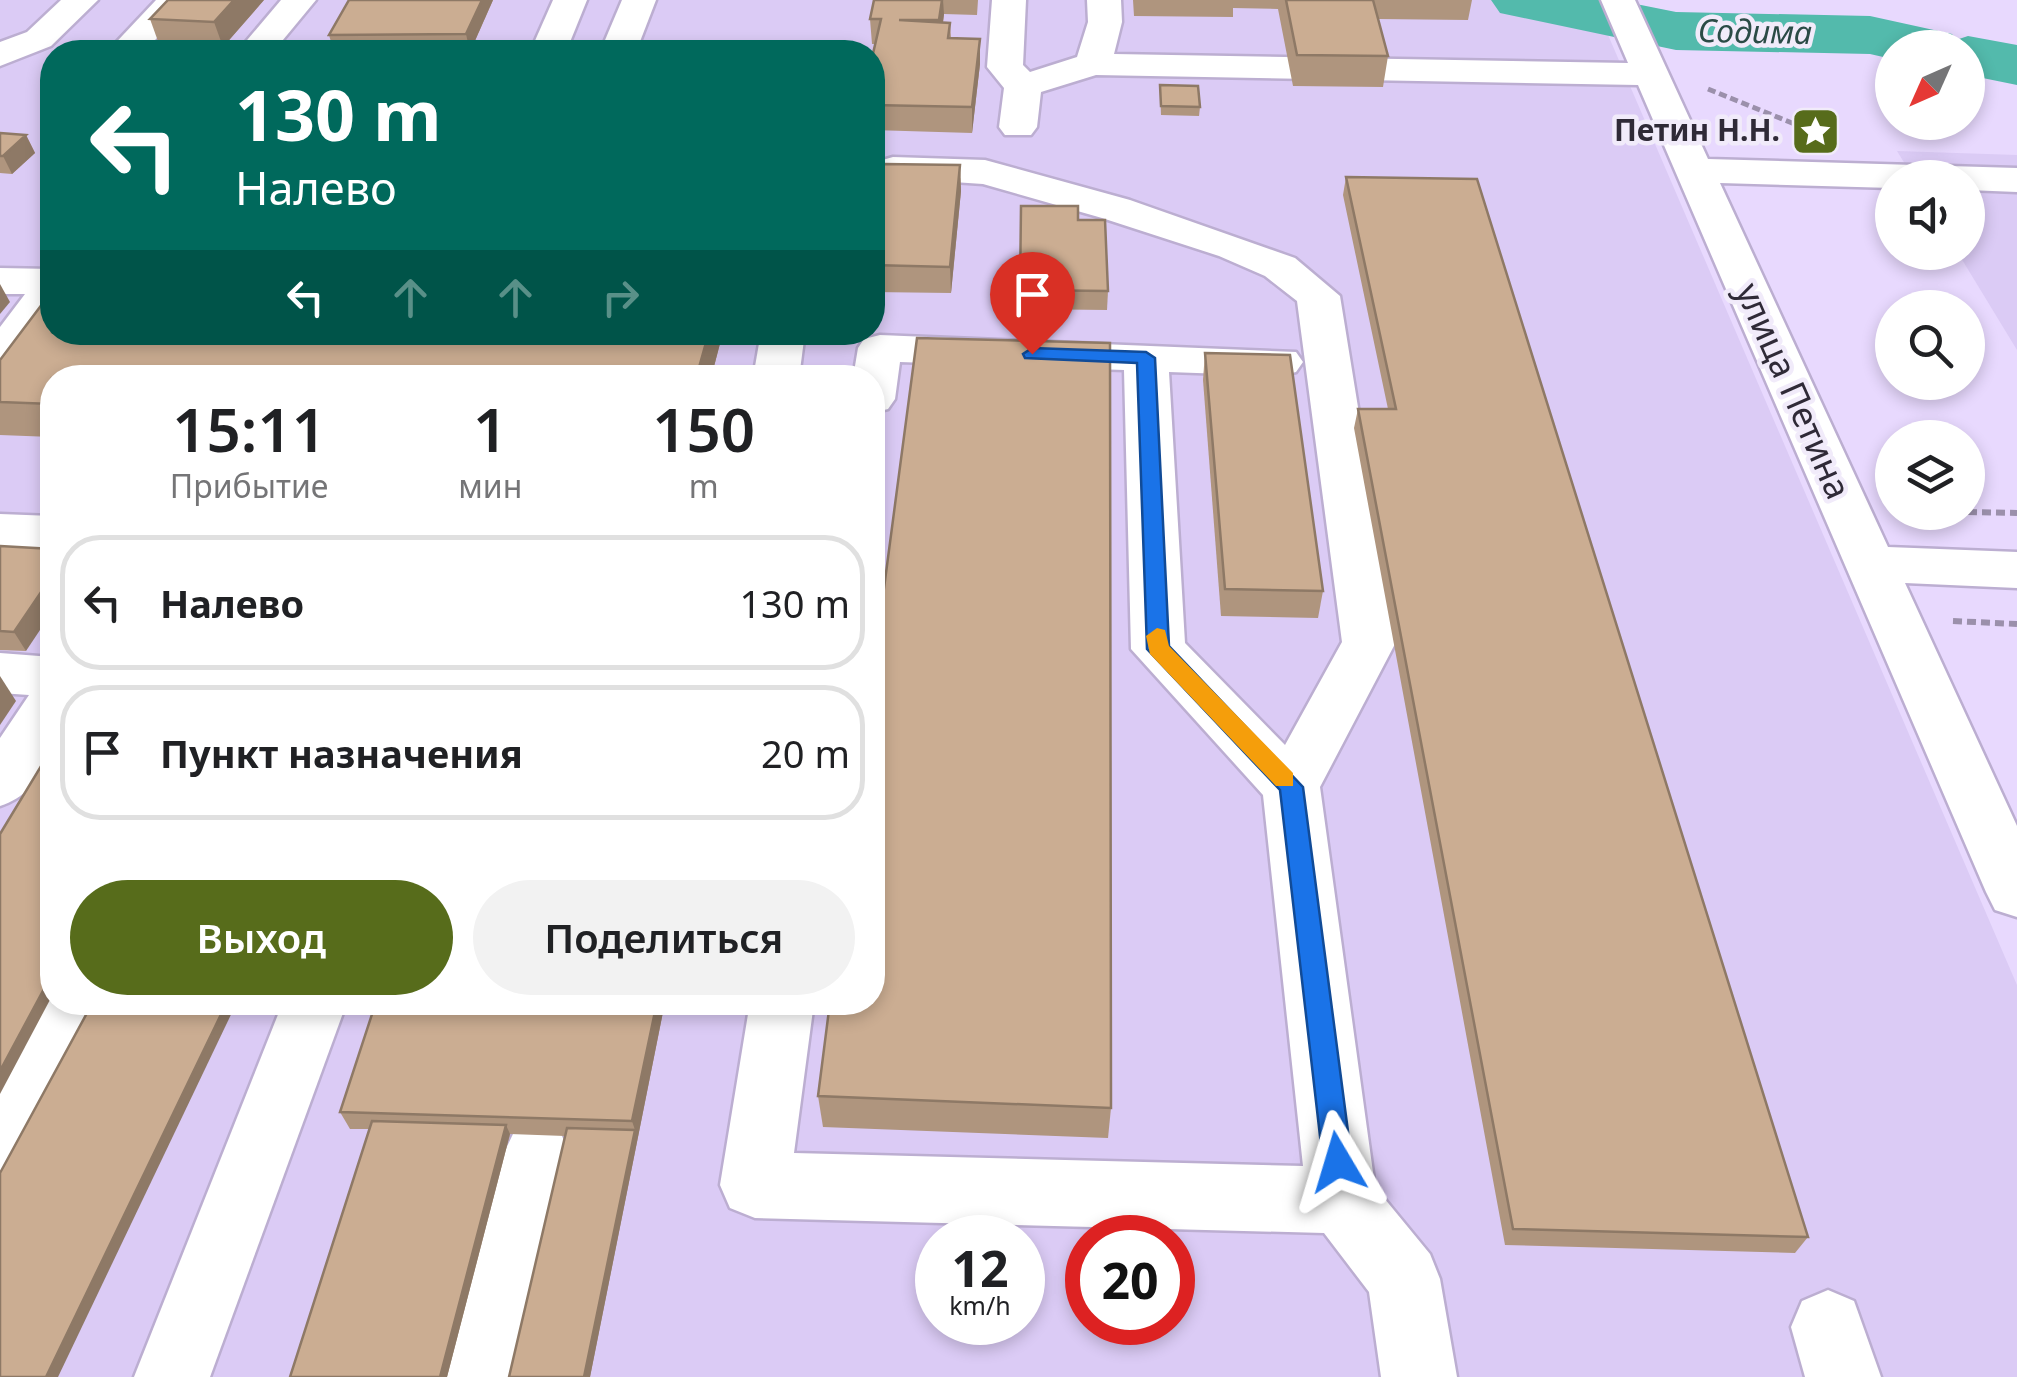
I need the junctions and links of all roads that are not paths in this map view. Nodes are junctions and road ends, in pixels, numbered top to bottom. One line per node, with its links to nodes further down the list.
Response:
1 (82, 0): 13 (street)
2 (175, 0): 9 (street)
3 (299, 0): 10 (street)
4 (570, 0): 11 (street)
5 (639, 0): 12 (street)
6 (1009, 0): 15 (street)
7 (1104, 0): 14 (street)
8 (1634, 39): 14 (street); 18 (street, улица Петина)
9 (137, 40)
10 (265, 40)
11 (553, 40)
12 (623, 40)
13 (0, 55)
14 (1094, 64): 15 (street)
15 (1023, 86): 16 (street)
16 (1018, 127)
17 (892, 169): 25 (street)
18 (1694, 170): 19 (street); 29 (street, улица Петина)
19 (1875, 176)
20 (0, 281): 21 (street)
21 (40, 283)
22 (40, 301): 23 (street)
23 (0, 358)
24 (1146, 358): 25 (street); 26 (street); 33 (street)
25 (1328, 364): 33 (street)
26 (877, 365)
27 (0, 532): 28 (street)
28 (40, 533)
29 (1868, 564): 30 (street); 34 (street, улица Петина)
30 (2017, 570)
31 (39, 677): 32 (street)
32 (0, 784)
33 (1291, 787): 40 (street)
34 (2017, 892)
35 (68, 1015): 38 (street)
36 (310, 1015): 41 (street)
37 (780, 1015): 40 (street)
38 (0, 1140)
39 (537, 1157): 42 (street)
40 (1342, 1200): 43 (street)
41 (172, 1377)
42 (483, 1377)
43 (1420, 1377)

